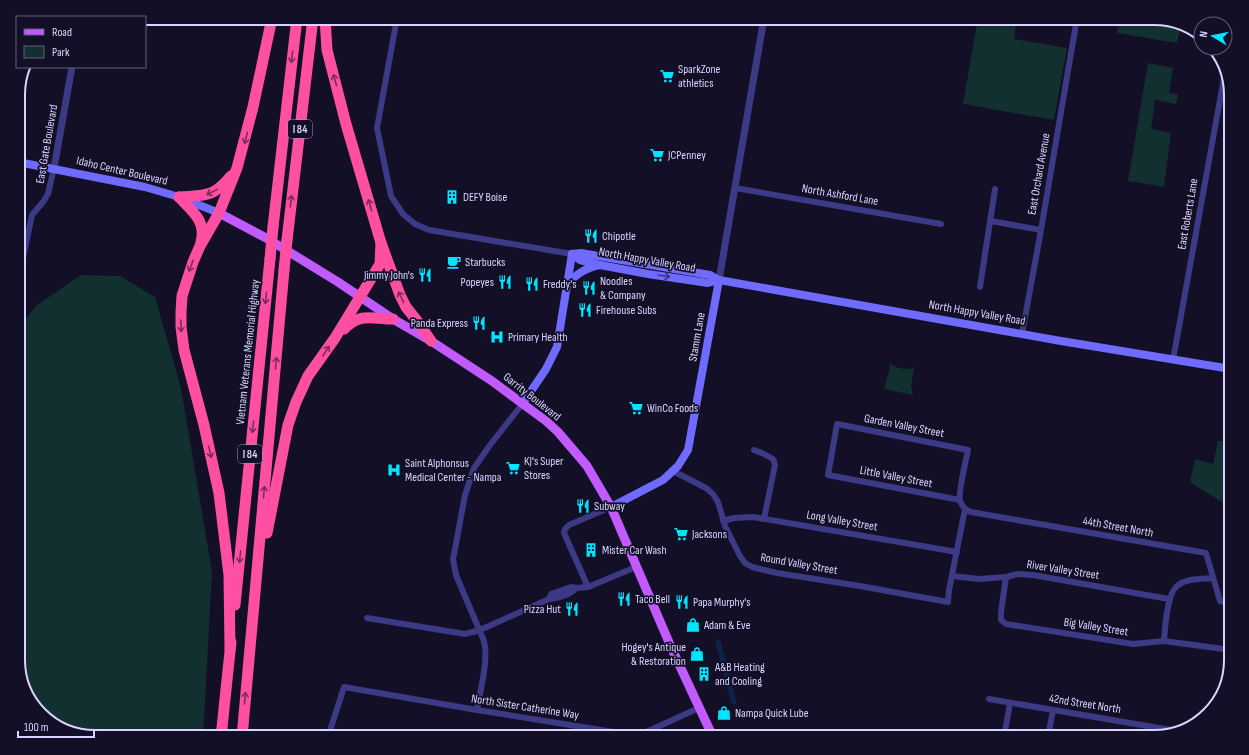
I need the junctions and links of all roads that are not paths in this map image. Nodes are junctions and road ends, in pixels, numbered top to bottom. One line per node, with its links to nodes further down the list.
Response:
1 (271, 25): 12 (highway, one-way to 12)
2 (296, 25): 56 (highway, Vietnam Veterans Memorial Highway / I 84, one-way to 56, bridge)
3 (312, 25): 51 (highway, I 84, one-way to 3, bridge)
4 (325, 25): 20 (highway, one-way to 4)
5 (396, 25): 23 (street, North Happy Valley Road)
6 (763, 25): 13 (street, Stamm Lane)
7 (1076, 25): 19 (street, East Orchard Avenue)
8 (72, 68): 11 (street, East Gate Boulevard)
9 (1223, 84): 33 (street, East Roberts Lane)
10 (25, 163): 11 (main road, Idaho Center Boulevard)
11 (54, 168): 15 (main road, Idaho Center Boulevard); 22 (street, East Gate Boulevard)
12 (237, 168): 15 (highway, one-way to 15); 16 (highway)
13 (735, 188): 18 (street, North Ashford Lane); 25 (street, Stamm Lane)
14 (996, 189): 17 (street)
15 (179, 197): 16 (main road, Idaho Center Boulevard); 21 (highway)
16 (219, 213): 21 (highway); 28 (main road, Garrity Boulevard)
17 (991, 221): 19 (street); 27 (street)
18 (941, 224)
19 (1041, 230): 30 (street, East Orchard Avenue)
20 (380, 243): 28 (highway); 32 (highway, one-way to 20)
21 (200, 246): 56 (highway, one-way to 56)
22 (25, 249)
23 (572, 254): 24 (main road, North Happy Valley Road); 25 (main road, North Happy Valley Road); 26 (main road)
24 (600, 265): 25 (main road, North Happy Valley Road, one-way to 25); 26 (main road)
25 (719, 280): 30 (main road, North Happy Valley Road); 37 (main road, Stamm Lane)
26 (568, 282): 35 (main road)
27 (980, 287)
28 (360, 297): 29 (main road, Garrity Boulevard); 31 (highway)
29 (393, 319): 31 (highway); 32 (main road, Garrity Boulevard)
30 (1022, 334): 33 (main road, North Happy Valley Road)
31 (335, 338): 51 (highway, one-way to 31)
32 (431, 341): 35 (main road, Garrity Boulevard)
33 (1174, 360): 34 (main road, North Happy Valley Road)
34 (1224, 368)
35 (523, 403): 40 (main road, Garrity Boulevard); 54 (street)
36 (754, 450): 42 (street)
37 (673, 471): 40 (main road, Stamm Lane); 43 (street, Round Valley Street)
38 (828, 475): 39 (street, Little Valley Street); 39 (street, Garden Valley Street)
39 (960, 500): 41 (street)
40 (610, 507): 45 (main road, Garrity Boulevard); 49 (street, Stamm Lane)
41 (965, 509): 44 (street); 48 (street, 44th Street North)
42 (764, 519): 43 (street, Long Valley Street); 44 (street, Long Valley Street)
43 (723, 521): 46 (street, Round Valley Street)
44 (957, 552): 46 (street)
45 (636, 567): 49 (street); 60 (main road, Garrity Boulevard)
46 (952, 576): 47 (street, River Valley Street)
47 (1006, 577): 50 (street, River Valley Street); 55 (street, Big Valley Street)
48 (1214, 578): 50 (street); 52 (street, 44th Street North)
49 (588, 587): 54 (street)
50 (1169, 598): 55 (street)
51 (255, 601): 65 (highway, I 84, one-way to 51)
52 (1224, 602)
53 (367, 618): 54 (street)
54 (480, 630): 61 (street)
55 (1164, 641): 57 (street, Big Valley Street)
56 (230, 649): 64 (highway, Vietnam Veterans Memorial Highway / I 84)
57 (1224, 649)
58 (989, 699): 59 (street, 42nd Street North)
59 (1010, 703): 62 (street, 42nd Street North); 70 (street)
60 (699, 708): 68 (street, North Sister Catherine Way); 69 (main road, Garrity Boulevard)
61 (477, 710): 66 (street, North Sister Catherine Way); 67 (street, North Sister Catherine Way)
62 (1053, 710): 63 (street, 42nd Street North); 71 (street)
63 (1164, 729)
64 (223, 730)
65 (243, 730)
66 (330, 730)
67 (599, 730)
68 (650, 730)
69 (710, 730)
70 (1005, 730)
71 (1049, 730)

